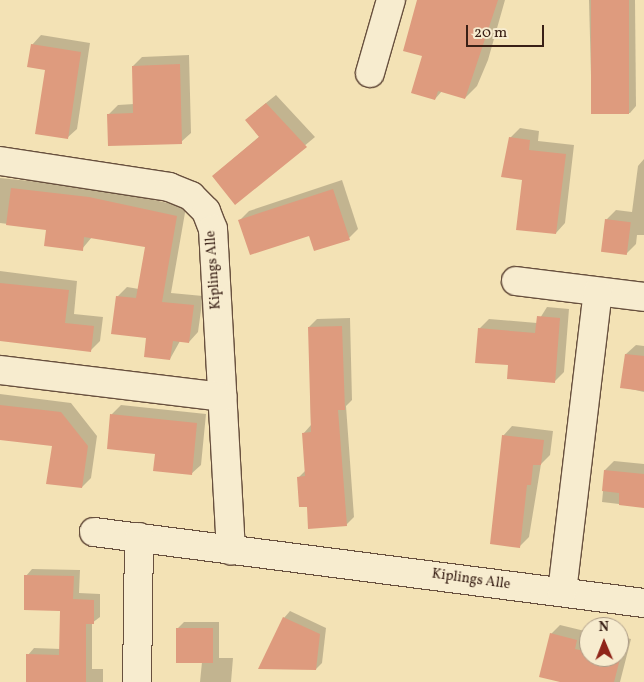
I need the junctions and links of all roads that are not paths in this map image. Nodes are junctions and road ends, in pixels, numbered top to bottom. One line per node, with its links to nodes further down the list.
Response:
1 (391, 0): 2 (street)
2 (370, 73)
3 (0, 161): 8 (street, Kiplings Alle)
4 (516, 281): 5 (street)
5 (598, 292): 6 (street); 12 (street)
6 (644, 297)
7 (0, 370): 8 (street)
8 (222, 397): 11 (street, Kiplings Alle)
9 (94, 532): 10 (street, Kiplings Alle)
10 (139, 537): 11 (street, Kiplings Alle); 14 (street)
11 (231, 550): 12 (street, Kiplings Alle)
12 (562, 592): 13 (street, Kiplings Alle)
13 (644, 603)
14 (138, 682)

